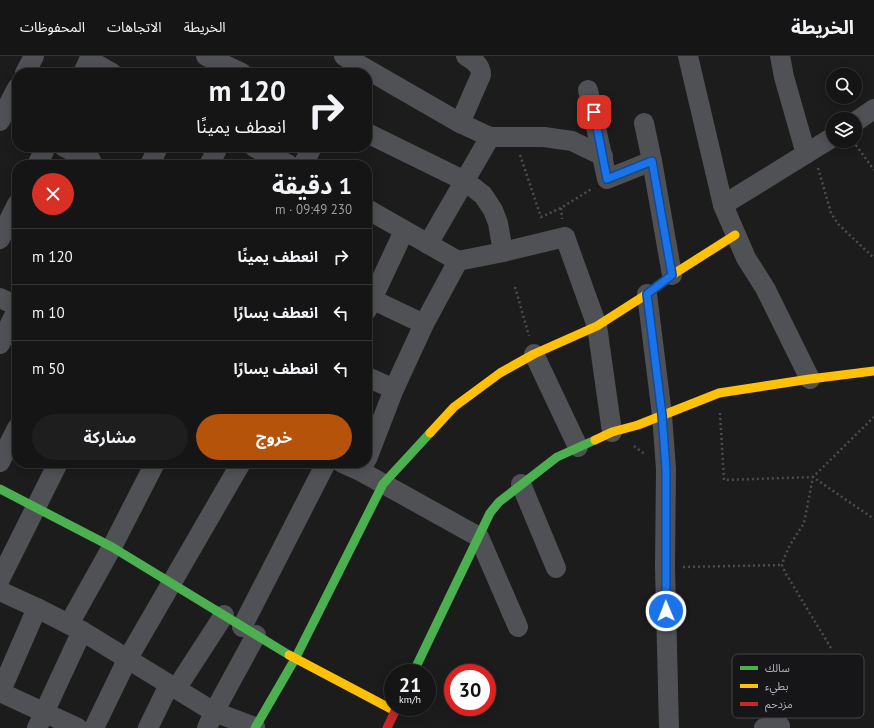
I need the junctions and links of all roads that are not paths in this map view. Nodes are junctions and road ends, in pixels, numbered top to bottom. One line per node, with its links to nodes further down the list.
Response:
1 (34, 56): 8 (street)
2 (206, 56): 10 (street)
3 (466, 56): 18 (street)
4 (688, 56): 31 (street)
5 (780, 56): 25 (street)
6 (85, 61): 9 (street)
7 (355, 63): 11 (street)
8 (28, 68)
9 (101, 68)
10 (231, 68)
11 (364, 68)
12 (372, 73): 18 (street)
13 (588, 90): 26 (street)
14 (12, 100): 16 (street)
15 (874, 110): 17 (street)
16 (5, 118)
17 (862, 118)
18 (460, 123): 21 (street)
19 (644, 123): 29 (street)
20 (372, 135): 30 (street)
21 (490, 137): 26 (street); 30 (street)
22 (826, 142): 25 (street)
23 (78, 152): 27 (street)
24 (264, 152): 28 (street)
25 (810, 152): 31 (street)
26 (603, 156): 29 (street)
27 (92, 157)
28 (279, 160)
29 (652, 161): 40 (street)
30 (465, 180): 37 (street); 38 (street)
31 (723, 205): 35 (street)
32 (12, 206): 36 (street)
33 (372, 212): 34 (street)
34 (404, 230): 37 (street); 41 (street)
35 (735, 235): 40 (street); 53 (street)
36 (0, 239)
37 (428, 244): 39 (street)
38 (503, 252): 39 (street); 48 (street)
39 (458, 261): 47 (street)
40 (672, 275): 42 (street)
41 (372, 294)
42 (647, 294): 48 (street); 55 (street)
43 (0, 298): 44 (street)
44 (12, 304)
45 (372, 304): 47 (street)
46 (12, 320): 49 (street)
47 (424, 324): 54 (street)
48 (597, 326): 50 (street); 56 (street)
49 (0, 344)
50 (534, 354): 59 (street); 66 (street)
51 (874, 371): 53 (street)
52 (372, 379): 54 (street)
53 (810, 379): 55 (street)
54 (394, 389): 58 (street)
55 (662, 415): 56 (street); 95 (street)
56 (612, 432): 59 (street)
57 (12, 438): 60 (street)
58 (372, 447)
59 (578, 447): 67 (street)
60 (0, 462)
61 (56, 468): 69 (street)
62 (152, 468): 71 (street)
63 (238, 468): 74 (street)
64 (324, 468): 80 (street)
65 (368, 468): 66 (street)
66 (383, 484): 70 (street); 81 (street)
67 (520, 484): 70 (street); 72 (street)
68 (0, 489): 69 (street)
69 (36, 507): 71 (street); 73 (street)
70 (479, 537): 79 (street); 83 (street)
71 (112, 547): 74 (street); 78 (street)
72 (556, 568)
73 (0, 579)
74 (172, 583): 77 (street); 82 (street)
75 (0, 591): 76 (street)
76 (37, 608): 78 (street); 85 (street)
77 (224, 615): 80 (street); 84 (street)
78 (76, 628): 82 (street); 89 (street)
79 (518, 628)
80 (249, 631): 81 (street); 88 (street)
81 (294, 659): 86 (street); 93 (street)
82 (127, 660): 84 (street); 91 (street)
83 (417, 664)
84 (173, 687): 88 (street); 92 (street)
85 (0, 693): 89 (street)
86 (384, 703)
87 (393, 716): 94 (street)
88 (211, 720): 93 (street)
89 (40, 721): 90 (street)
90 (78, 728)
91 (94, 728)
92 (148, 728)
93 (256, 728)
94 (387, 728)
95 (668, 728)

